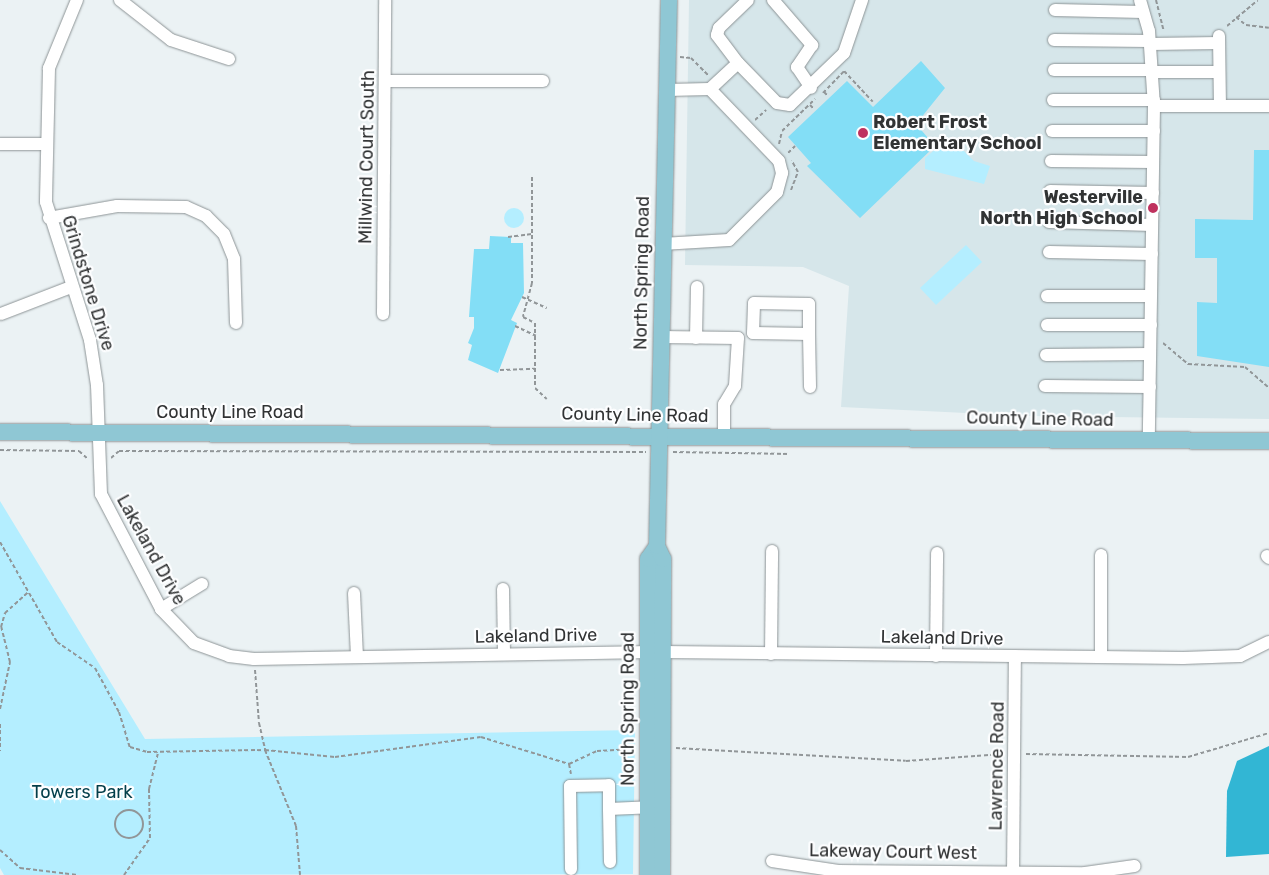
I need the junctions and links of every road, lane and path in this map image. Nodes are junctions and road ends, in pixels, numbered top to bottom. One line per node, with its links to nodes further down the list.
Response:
1 (77, 0): 49 (street, Grindstone Drive)
2 (120, 0): 21 (street)
3 (385, 0): 27 (street, Millwind Court South)
4 (669, 0): 31 (main road, North Spring Road)
5 (748, 0): 22 (street)
6 (773, 0): 30 (street)
7 (862, 0): 30 (street)
8 (1156, 0): 15 (path)
9 (1253, 0): 11 (path)
10 (1258, 0): 11 (path)
11 (1251, 5): 14 (path)
12 (1142, 6): 13 (street); 19 (street)
13 (1055, 10)
14 (1236, 17): 16 (path); 17 (path)
15 (1164, 28)
16 (1269, 28)
17 (1219, 39): 19 (street); 26 (street)
18 (1054, 40): 19 (street)
19 (1150, 42): 25 (street)
20 (678, 57): 29 (path)
21 (229, 59)
22 (738, 63): 29 (street); 30 (street)
23 (1054, 70): 25 (street)
24 (843, 71): 35 (path)
25 (1152, 71): 26 (street); 36 (street)
26 (1219, 72): 38 (street)
27 (385, 81): 28 (street); 73 (street, Millwind Court South)
28 (543, 81)
29 (713, 86): 31 (street); 63 (street)
30 (811, 88)
31 (667, 90): 63 (main road, North Spring Road)
32 (824, 92): 33 (path)
33 (828, 96)
34 (1053, 100): 36 (street)
35 (873, 102)
36 (1154, 103): 38 (street); 46 (street)
37 (810, 104): 40 (path)
38 (1220, 105): 39 (street)
39 (1269, 106)
40 (814, 109)
41 (764, 112): 43 (path)
42 (748, 115): 43 (path)
43 (754, 121): 44 (path)
44 (761, 127)
45 (1052, 131): 46 (street)
46 (1154, 131): 53 (street)
47 (773, 140): 51 (path)
48 (0, 144): 49 (street)
49 (44, 144): 58 (street, Grindstone Drive)
50 (795, 146): 51 (path)
51 (786, 155): 56 (path)
52 (1051, 161): 53 (street)
53 (1153, 162): 57 (street)
54 (532, 177): 61 (path)
55 (1050, 191): 57 (street)
56 (789, 193)
57 (1153, 193): 60 (street)
58 (49, 218): 66 (street, Grindstone Drive); 74 (street)
59 (1049, 222): 60 (street)
60 (1152, 225): 65 (street)
61 (532, 234): 62 (path); 70 (path)
62 (508, 237)
63 (662, 244): 81 (main road, North Spring Road)
64 (1048, 252): 65 (street)
65 (1152, 254): 69 (street)
66 (71, 287): 72 (street); 95 (street, Grindstone Drive)
67 (697, 287): 82 (street)
68 (1048, 296): 69 (street)
69 (1151, 296): 76 (street)
70 (524, 298): 71 (path); 80 (path)
71 (547, 308)
72 (1, 314)
73 (383, 314)
74 (236, 324)
75 (1047, 325): 76 (street)
76 (1151, 325): 86 (street)
77 (515, 326): 80 (path)
78 (753, 333): 79 (street); 79 (street); 83 (street)
79 (809, 334): 90 (street)
80 (536, 336): 87 (path)
81 (661, 337): 82 (street); 96 (main road, North Spring Road)
82 (696, 338): 83 (street)
83 (738, 338): 97 (street)
84 (1161, 341): 92 (path)
85 (1046, 354): 86 (street)
86 (1150, 354): 91 (street)
87 (536, 369): 88 (path); 93 (path)
88 (500, 370)
89 (1045, 386): 91 (street)
90 (810, 387)
91 (1150, 387): 98 (street)
92 (1269, 388)
93 (547, 399)
94 (0, 432): 95 (main road, County Line Road)
95 (96, 432): 96 (main road, County Line Road); 103 (street, Lakeland Drive)
96 (660, 435): 97 (main road, County Line Road); 101 (main road, North Spring Road)
97 (724, 436): 98 (main road, County Line Road)
98 (1149, 440): 99 (main road, County Line Road)
99 (1269, 441)
100 (0, 450): 103 (path)
101 (660, 452): 102 (path); 103 (path); 114 (main road, North Spring Road)
102 (790, 454)
103 (97, 459): 112 (street, Lakeland Drive)
104 (0, 542): 110 (path)
105 (772, 552): 116 (street)
106 (937, 553): 118 (street)
107 (1101, 555): 120 (street)
108 (202, 584): 112 (street)
109 (503, 589): 115 (street)
110 (29, 592): 122 (path); 128 (path)
111 (354, 593): 117 (street)
112 (161, 608): 121 (street, Lakeland Drive)
113 (1269, 642): 120 (street, Lakeland Drive)
114 (656, 652): 115 (street, Lakeland Drive); 116 (street, Lakeland Drive); 125 (main road, North Spring Road)
115 (504, 654): 117 (street, Lakeland Drive)
116 (772, 654): 118 (street, Lakeland Drive)
117 (356, 656): 121 (street, Lakeland Drive)
118 (936, 656): 119 (street, Lakeland Drive)
119 (1016, 656): 120 (street, Lakeland Drive); 129 (street, Lawrence Road)
120 (1101, 657)
121 (254, 659): 126 (path)
122 (0, 709)
123 (0, 724): 127 (path)
124 (1269, 732): 129 (path)
125 (656, 748): 126 (path); 129 (path); 130 (main road, North Spring Road)
126 (265, 750): 128 (path); 142 (path)
127 (0, 751)
128 (158, 752): 133 (path)
129 (1014, 754): 139 (street, Lawrence Road)
130 (656, 807): 131 (street); 143 (main road, North Spring Road); 144 (main road, North Spring Road)
131 (609, 809): 136 (street); 138 (street)
132 (145, 824): 132 (path); 133 (path)
133 (153, 824): 141 (path)
134 (0, 850): 140 (path)
135 (772, 861): 139 (street, Lakeway Court West)
136 (610, 862)
137 (1135, 866): 139 (street, Lakeway Court West)
138 (571, 870)
139 (1013, 873)
140 (78, 875)
141 (124, 875)
142 (300, 875)
143 (648, 875)
144 (662, 875)

